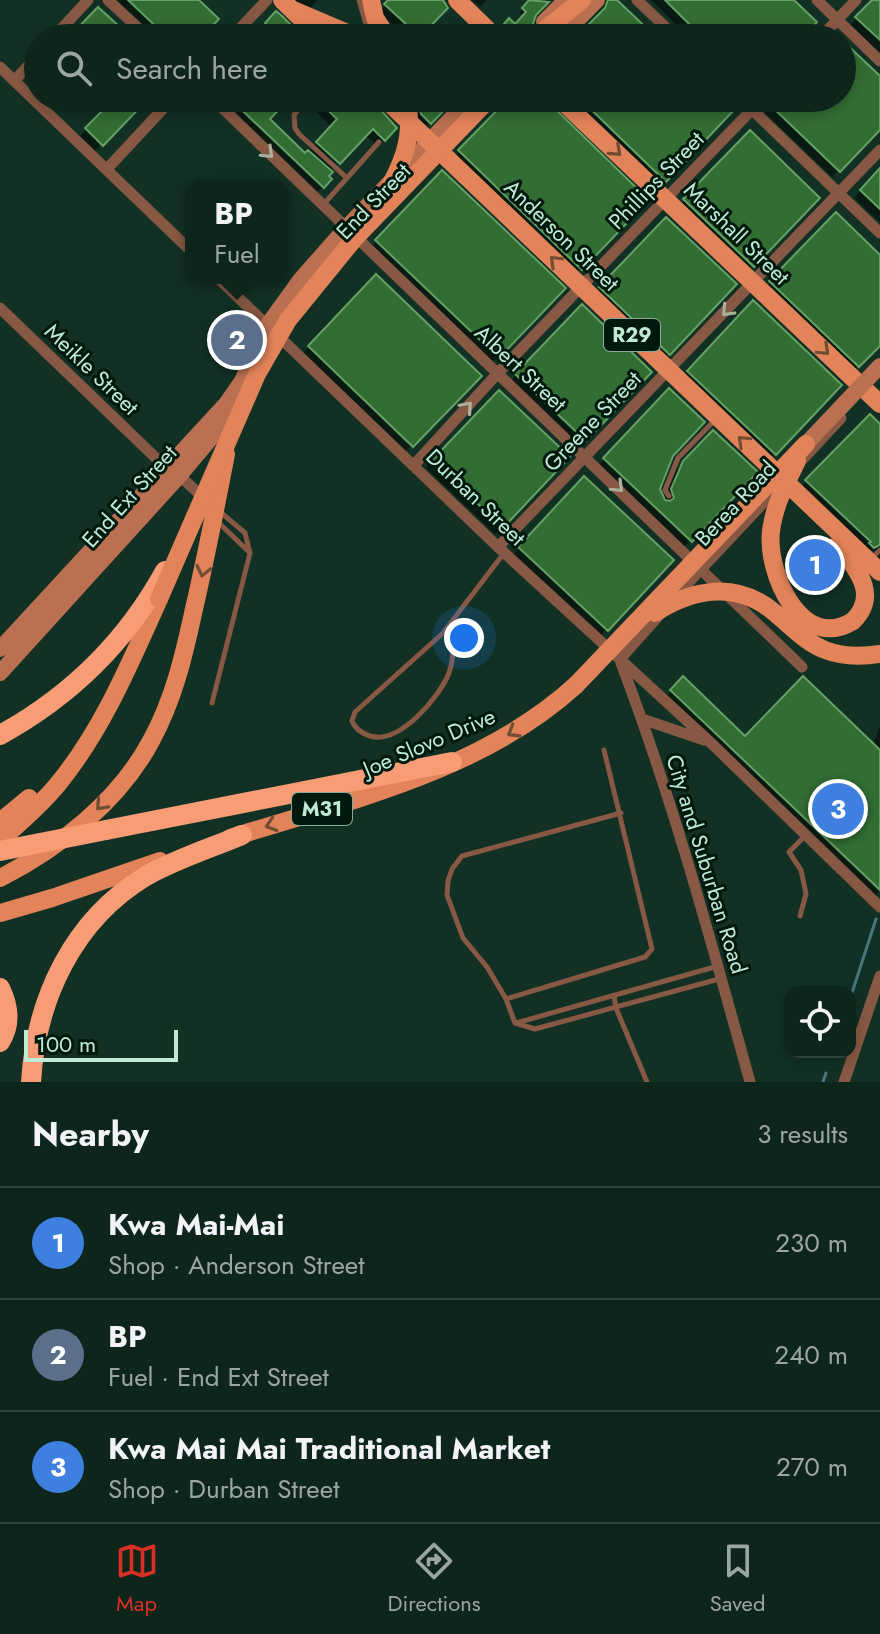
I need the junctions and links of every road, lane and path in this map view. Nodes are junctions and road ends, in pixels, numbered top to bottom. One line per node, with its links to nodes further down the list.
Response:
1 (88, 0): 15 (street)
2 (108, 0): 16 (street)
3 (267, 0): 17 (street)
4 (359, 0): 20 (lane)
5 (371, 0): 21 (main road)
6 (457, 0): 22 (main road)
7 (566, 0): 23 (street)
8 (583, 0): 24 (main road); 25 (main road)
9 (597, 0): 26 (street)
10 (637, 0): 27 (street)
11 (817, 0): 14 (street)
12 (856, 0): 14 (street)
13 (286, 4): 18 (main road); 19 (main road)
14 (837, 20): 28 (street); 29 (street)
15 (66, 24)
16 (134, 24)
17 (244, 24)
18 (307, 24)
19 (329, 24)
20 (366, 24)
21 (379, 24)
22 (482, 24)
23 (545, 24)
24 (551, 24)
25 (561, 24)
26 (574, 24)
27 (662, 24)
28 (833, 24)
29 (841, 24)
30 (856, 38): 31 (street)
31 (880, 61)
32 (0, 67): 34 (street)
33 (24, 70): 34 (street)
34 (14, 81): 35 (street)
35 (24, 90)
36 (47, 112): 52 (street)
37 (160, 112): 52 (street)
38 (226, 112): 56 (street, Albert Street, one-way to 56)
39 (296, 112): 53 (lane)
40 (398, 112): 49 (main road, Anderson Street / R29)
41 (407, 112): 58 (main road, bridge)
42 (458, 112): 49 (street, End Street)
43 (476, 112): 58 (main road, bridge)
44 (488, 112): 51 (street, End Street)
45 (574, 112): 55 (main road, Marshall Street, one-way to 55)
46 (750, 112): 55 (street, Phillips Street)
47 (754, 112): 54 (street)
48 (379, 142): 53 (lane)
49 (429, 142): 51 (main road, Anderson Street / R29); 58 (street, End Street)
50 (880, 150): 54 (street, Greene Street)
51 (445, 157): 58 (street, End Street); 62 (main road, Anderson Street / R29, one-way to 51)
52 (107, 169): 59 (street)
53 (347, 178): 56 (lane)
54 (838, 193): 57 (street); 60 (street, Greene Street)
55 (666, 198): 60 (main road, Marshall Street); 62 (street, Phillips Street)
56 (322, 205): 58 (street, Albert Street)
57 (880, 233)
58 (354, 237): 65 (street, End Street); 66 (street, End Street); 70 (street, Albert Street); 83 (main road, bridge)
59 (185, 245)
60 (754, 282): 68 (street, Greene Street, one-way to 68); 72 (main road, Marshall Street, one-way to 72)
61 (224, 284): 63 (street, Durban Street)
62 (582, 287): 68 (main road, Anderson Street / R29); 70 (street, Phillips Street)
63 (248, 307): 65 (street, Durban Street); 69 (lane)
64 (0, 308): 78 (street, Meikle Street)
65 (267, 326): 66 (street, Durban Street); 69 (street, End Ext Street)
66 (283, 342): 73 (street, End Ext Street); 77 (street, Durban Street)
67 (880, 366): 75 (street, Joe Slovo Drive / M31, bridge)
68 (669, 370): 74 (main road, Anderson Street / R29); 76 (street, Greene Street)
69 (247, 371): 78 (street, End Ext Street)
70 (497, 374): 76 (street, Albert Street); 77 (street, Phillips Street, one-way to 70)
71 (880, 376): 72 (street, Berea Road)
72 (873, 398): 79 (street, Berea Road)
73 (233, 412): 78 (street, End Ext Street); 81 (main road)
74 (718, 417): 79 (main road, Anderson Street / R29, one-way to 74); 80 (lane)
75 (806, 444): 82 (main road, bridge); 89 (main road, Joe Slovo Drive / M31, bridge)
76 (586, 456): 84 (street, Greene Street); 87 (street, Albert Street, one-way to 87)
77 (414, 465): 84 (street, Durban Street)
78 (169, 471): 81 (street, Meikle Street); 90 (street, End Ext Street); 94 (street, End Ext Street)
79 (784, 480): 82 (main road, Anderson Street / R29); 87 (street, Berea Road)
80 (669, 496)
81 (215, 514): 85 (lane); 85 (lane); 108 (main road, one-way to 108)
82 (820, 516): 86 (main road, Anderson Street / R29)
83 (191, 523): 97 (highway, bridge); 100 (main road, bridge)
84 (501, 550): 88 (lane); 92 (street, Durban Street)
85 (250, 553): 95 (lane)
86 (876, 561)
87 (701, 569): 92 (street, Berea Road); 93 (street, Albert Street)
88 (452, 623): 88 (lane)
89 (637, 624): 91 (main road, bridge); 101 (main road, Joe Slovo Drive / M31, one-way to 101, bridge)
90 (0, 649)
91 (880, 654)
92 (620, 659): 96 (street, City and Suburban Road); 98 (street, Durban Street)
93 (802, 667)
94 (0, 673)
95 (212, 703)
96 (642, 719): 98 (street, Durban Street); 114 (street, City and Suburban Road)
97 (0, 735)
98 (709, 741): 105 (street, Durban Street)
99 (604, 750): 102 (lane)
100 (74, 762): 103 (main road); 106 (main road)
101 (452, 762): 104 (main road, Joe Slovo Drive / M31, one-way to 104); 107 (highway, bridge)
102 (621, 813): 119 (lane); 119 (lane)
103 (0, 822)
104 (242, 835): 109 (main road, Joe Slovo Drive / M31); 123 (highway)
105 (806, 835): 110 (street, Durban Street); 112 (lane)
106 (0, 841)
107 (0, 851)
108 (0, 878)
109 (52, 898): 111 (main road); 113 (main road, M31)
110 (880, 907)
111 (0, 913)
112 (800, 916)
113 (0, 922)
114 (718, 966): 116 (street, City and Suburban Road); 118 (lane)
115 (880, 976): 126 (street)
116 (721, 979): 120 (lane); 125 (street, City and Suburban Road)
117 (0, 988): 122 (highway)
118 (614, 996): 120 (lane); 121 (lane)
119 (506, 999): 121 (lane)
120 (616, 1008): 121 (lane); 124 (lane)
121 (515, 1023)
122 (0, 1042)
123 (31, 1082)
124 (647, 1082)
125 (750, 1082)
126 (844, 1082)

